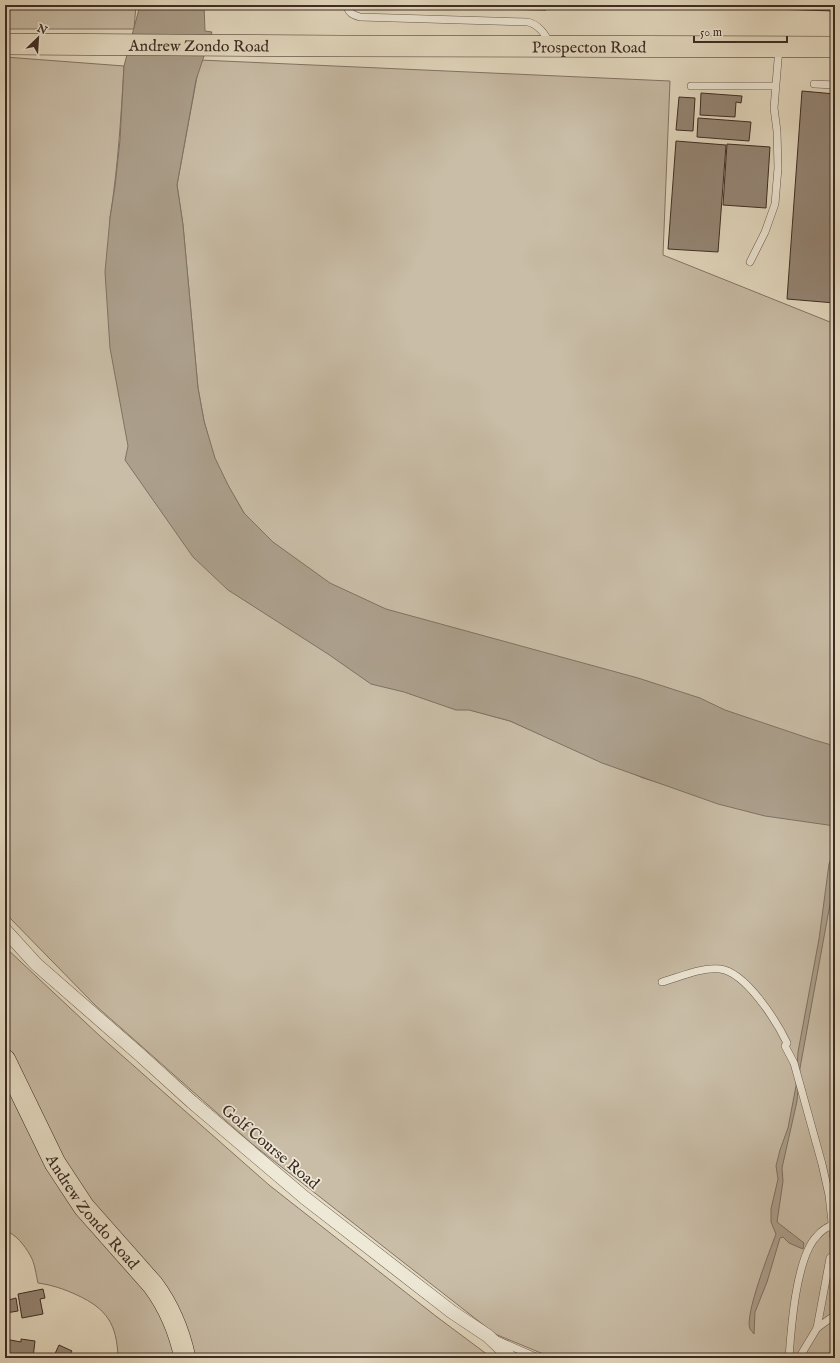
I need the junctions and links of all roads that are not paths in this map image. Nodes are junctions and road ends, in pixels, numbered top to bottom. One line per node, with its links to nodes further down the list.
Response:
1 (347, 5): 4 (lane)
2 (5, 44): 3 (main road, Andrew Zondo Road)
3 (342, 46): 4 (main road, Prospecton Road)
4 (552, 47): 6 (main road, Prospecton Road)
5 (835, 47): 6 (main road, Prospecton Road)
6 (779, 48): 10 (lane)
7 (814, 84): 8 (lane)
8 (835, 85)
9 (691, 86): 10 (lane)
10 (775, 86): 11 (lane)
11 (750, 262)
12 (5, 930): 20 (street, Golf Course Road)
13 (662, 982): 15 (lane)
14 (5, 1060): 21 (main road, Andrew Zondo Road)
15 (834, 1225): 16 (lane); 24 (lane)
16 (835, 1249)
17 (835, 1254): 19 (lane)
18 (835, 1315): 19 (lane)
19 (817, 1328): 25 (lane)
20 (488, 1336): 22 (street); 23 (lane, Golf Course Road)
21 (185, 1358)
22 (511, 1358)
23 (538, 1358)
24 (789, 1358)
25 (799, 1358)

